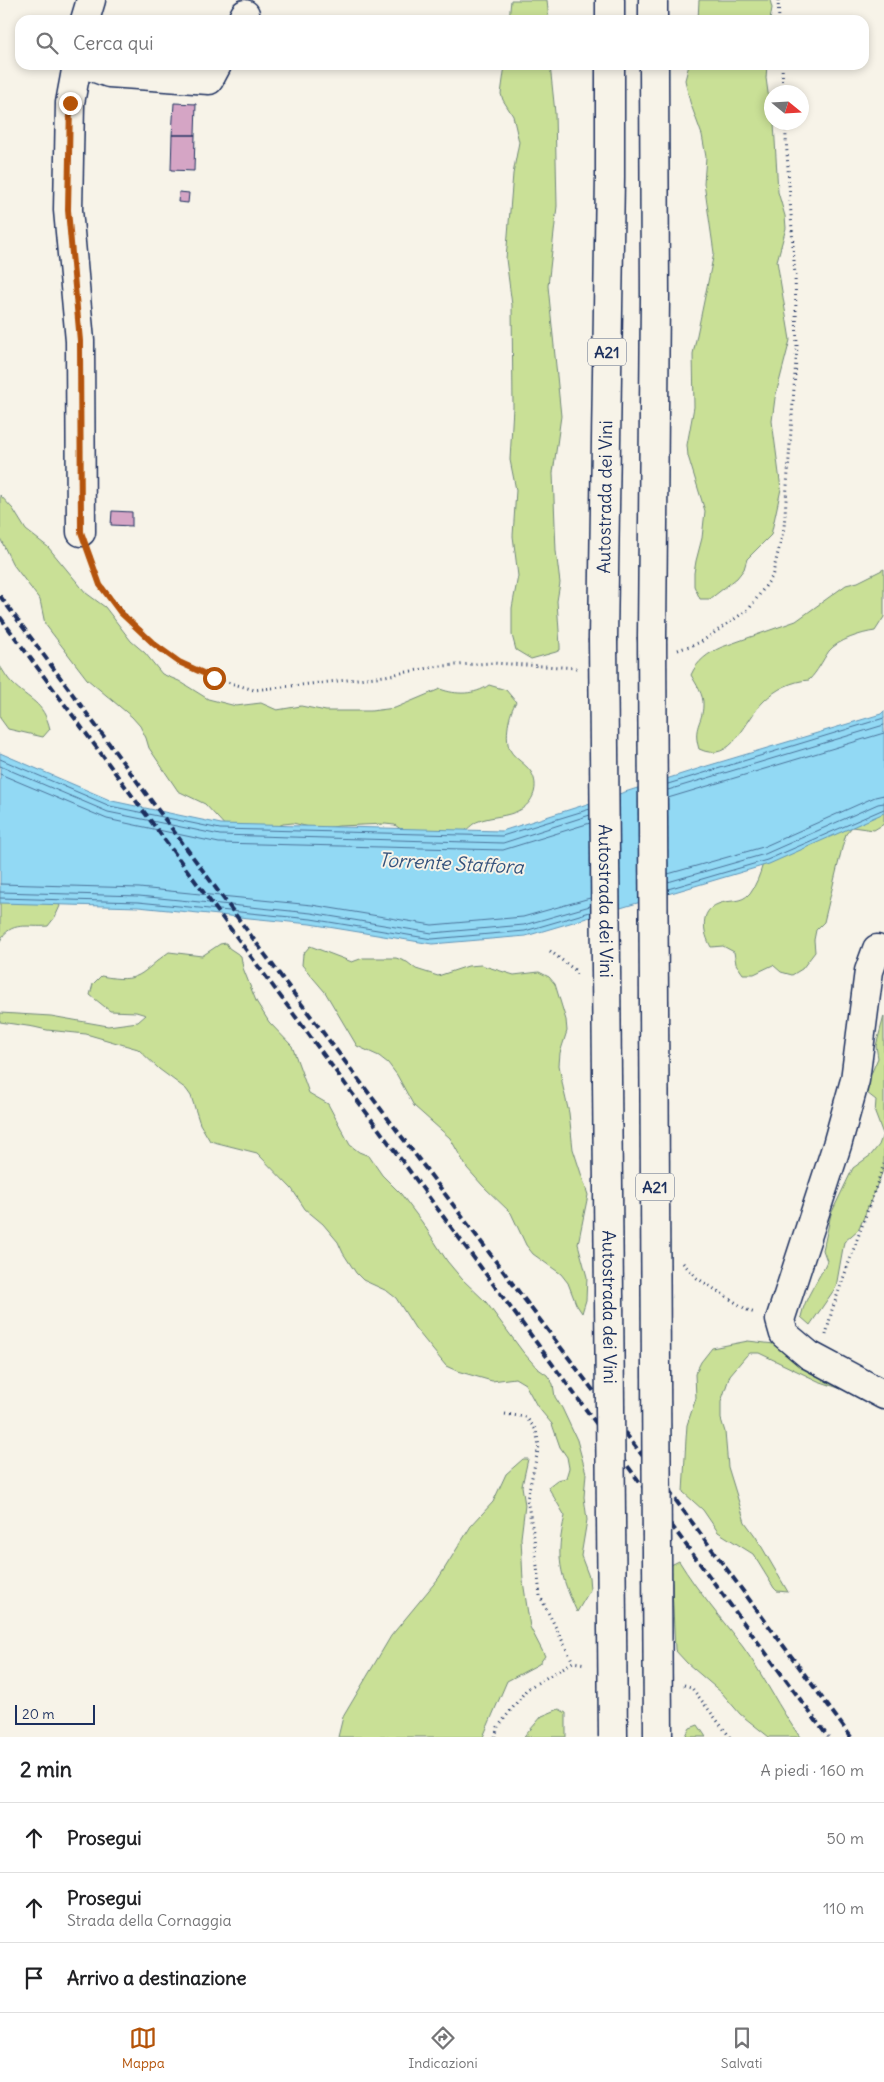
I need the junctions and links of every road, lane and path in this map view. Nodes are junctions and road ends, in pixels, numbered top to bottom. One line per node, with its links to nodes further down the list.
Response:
1 (91, 0): 5 (main road)
2 (610, 0): 6 (main road)
3 (653, 0): 7 (main road)
4 (778, 0): 8 (path)
5 (86, 15)
6 (610, 15)
7 (653, 15)
8 (779, 15)
9 (76, 70): 17 (main road)
10 (101, 70): 11 (main road)
11 (214, 70)
12 (610, 70): 26 (main road, Autostrada dei Vini / A21, bridge)
13 (654, 70): 18 (main road, A21)
14 (782, 70): 15 (path)
15 (783, 85)
16 (786, 130): 18 (path)
17 (81, 532): 19 (path)
18 (663, 644): 27 (main road, A21, bridge)
19 (580, 668)
20 (877, 949): 22 (main road)
21 (884, 1164): 22 (path)
22 (819, 1360): 23 (main road)
23 (884, 1395)
24 (505, 1414): 25 (path)
25 (573, 1662)
26 (613, 1737)
27 (658, 1737)

